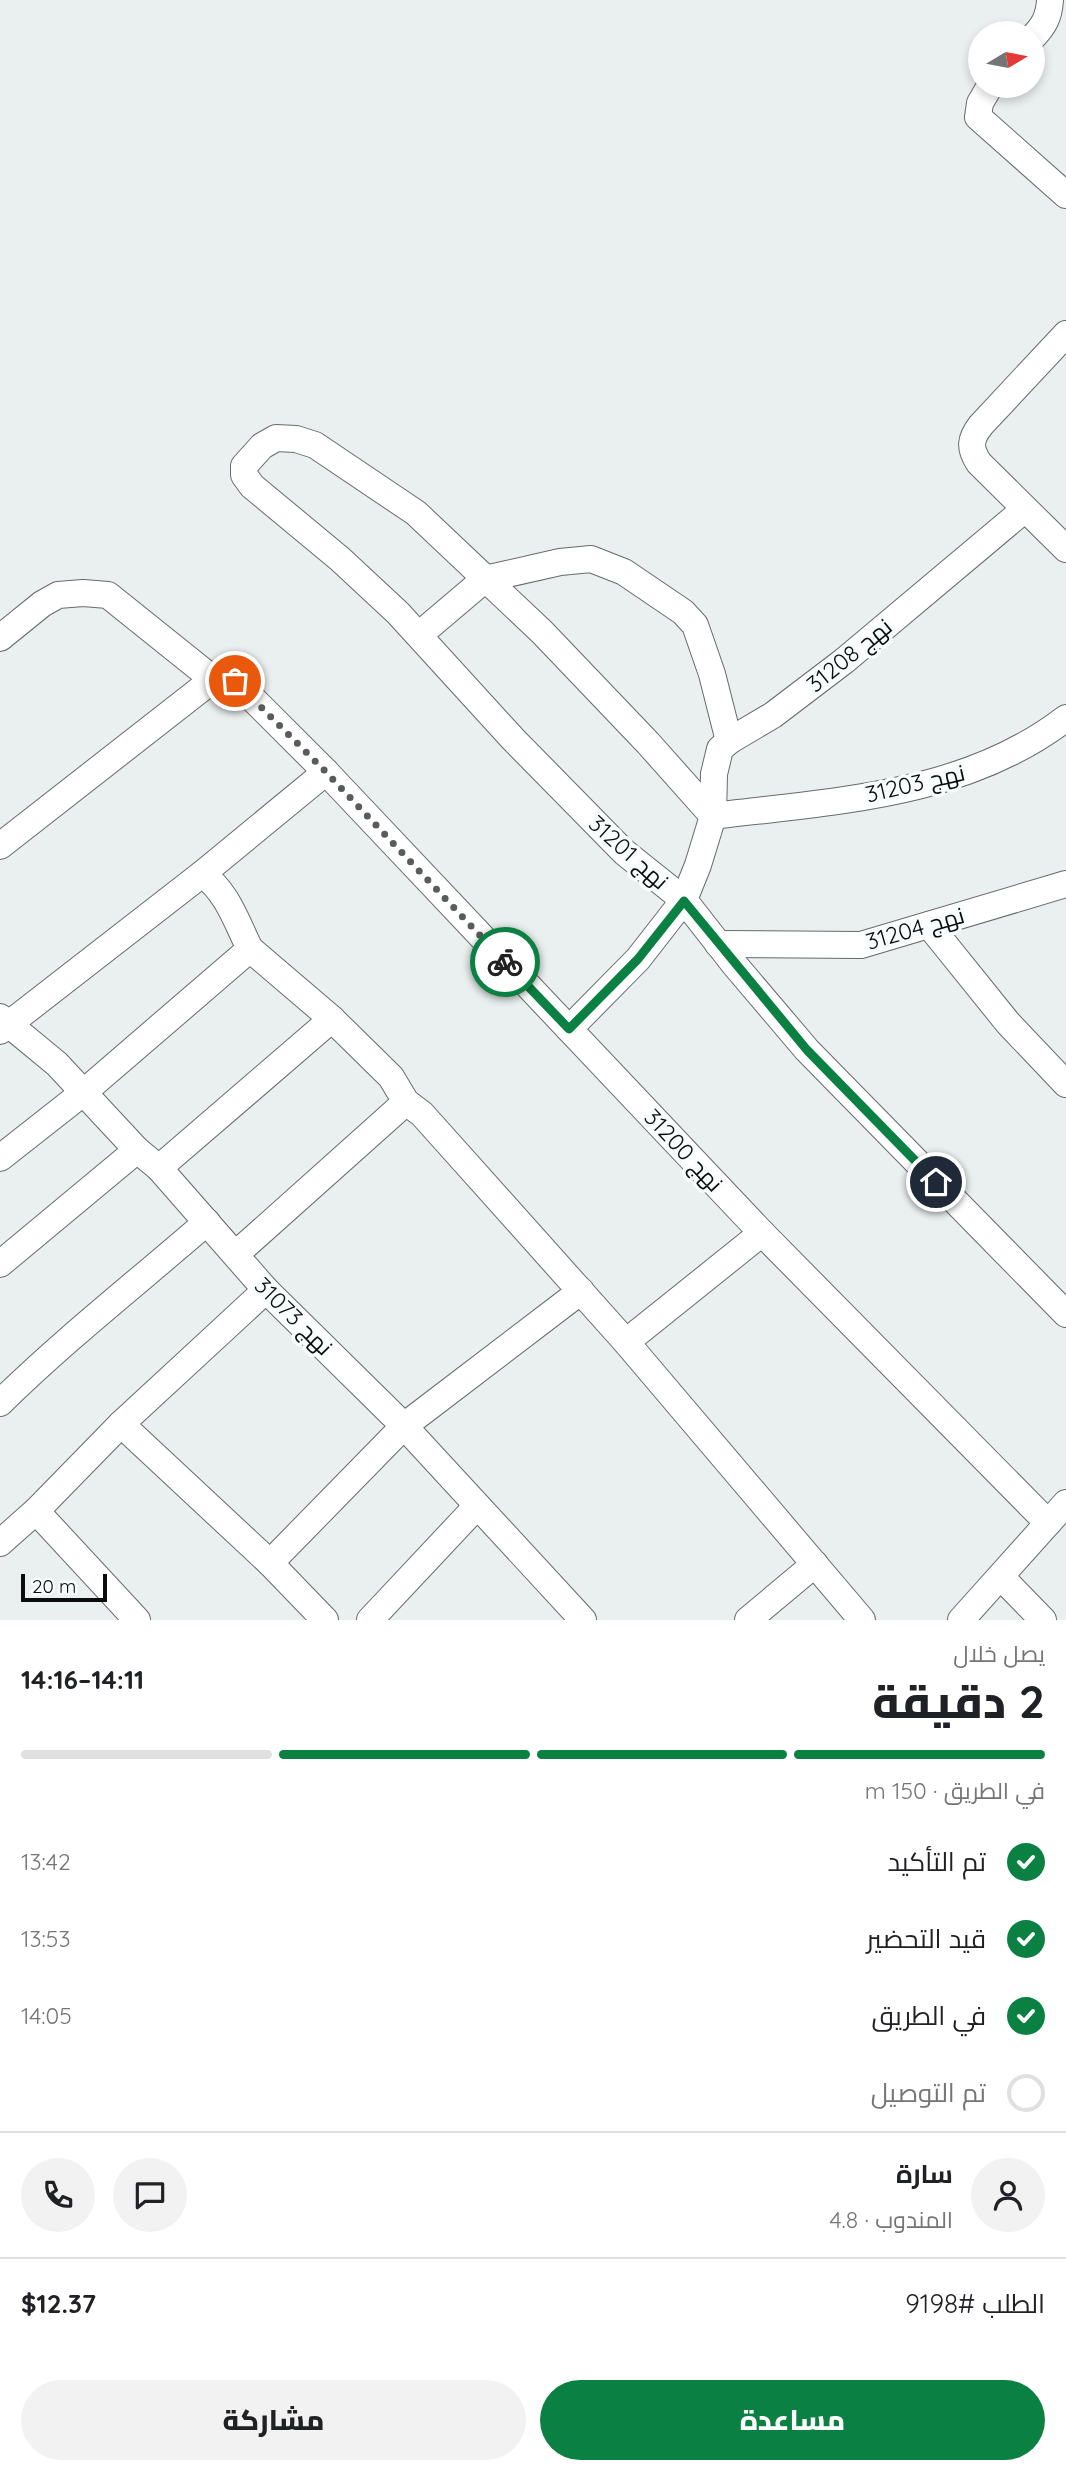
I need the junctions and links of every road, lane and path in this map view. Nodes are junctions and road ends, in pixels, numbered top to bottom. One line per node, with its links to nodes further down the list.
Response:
1 (982, 98): 2 (street)
2 (1066, 195)
3 (1066, 334): 4 (street)
4 (1025, 509): 5 (street); 11 (street, نهج 31208)
5 (1061, 535)
6 (485, 579): 7 (street); 7 (street, نهج 31201); 11 (street); 13 (street)
7 (419, 635): 17 (street, نهج 31201)
8 (0, 638): 9 (street, نهج 31200)
9 (220, 678): 12 (street, نهج 31200); 14 (street)
10 (1066, 718): 13 (street, نهج 31203)
11 (729, 741): 13 (street)
12 (326, 772): 15 (street); 23 (street, نهج 31200)
13 (713, 816): 17 (street)
14 (0, 846)
15 (202, 874): 20 (street); 22 (street)
16 (1066, 884): 18 (street, نهج 31204)
17 (684, 901): 19 (street); 23 (street, نهج 31201)
18 (929, 925): 19 (street, نهج 31204); 24 (street)
19 (718, 944): 36 (street)
20 (250, 949): 21 (street); 25 (street)
21 (332, 1019): 26 (street); 29 (street)
22 (3, 1024): 25 (street, نهج 31073)
23 (569, 1029): 31 (street, نهج 31200)
24 (1066, 1084)
25 (84, 1092): 27 (street, نهج 31073); 28 (street)
26 (406, 1102): 32 (street); 35 (street)
27 (137, 1150): 29 (street, نهج 31073); 33 (street)
28 (0, 1158)
29 (159, 1168): 30 (street, نهج 31073)
30 (206, 1222): 32 (street, نهج 31073); 38 (street)
31 (762, 1233): 37 (street); 44 (street, نهج 31200)
32 (236, 1254): 34 (street, نهج 31073)
33 (0, 1264)
34 (266, 1290): 39 (street); 40 (street, نهج 31073)
35 (581, 1291): 37 (street); 40 (street)
36 (1066, 1314)
37 (626, 1342): 47 (street)
38 (0, 1403)
39 (121, 1424): 43 (street); 46 (street)
40 (404, 1426): 42 (street, نهج 31073); 46 (street)
41 (1066, 1503): 44 (street)
42 (477, 1506): 51 (street); 52 (street, نهج 31073)
43 (36, 1511): 45 (street); 49 (street)
44 (1048, 1523): 48 (street)
45 (0, 1543)
46 (270, 1563): 50 (street)
47 (815, 1564): 53 (street); 54 (street)
48 (1001, 1577): 55 (street); 56 (street)
49 (137, 1620)
50 (325, 1620)
51 (370, 1620)
52 (583, 1620)
53 (748, 1620)
54 (862, 1620)
55 (961, 1620)
56 (1043, 1620)

